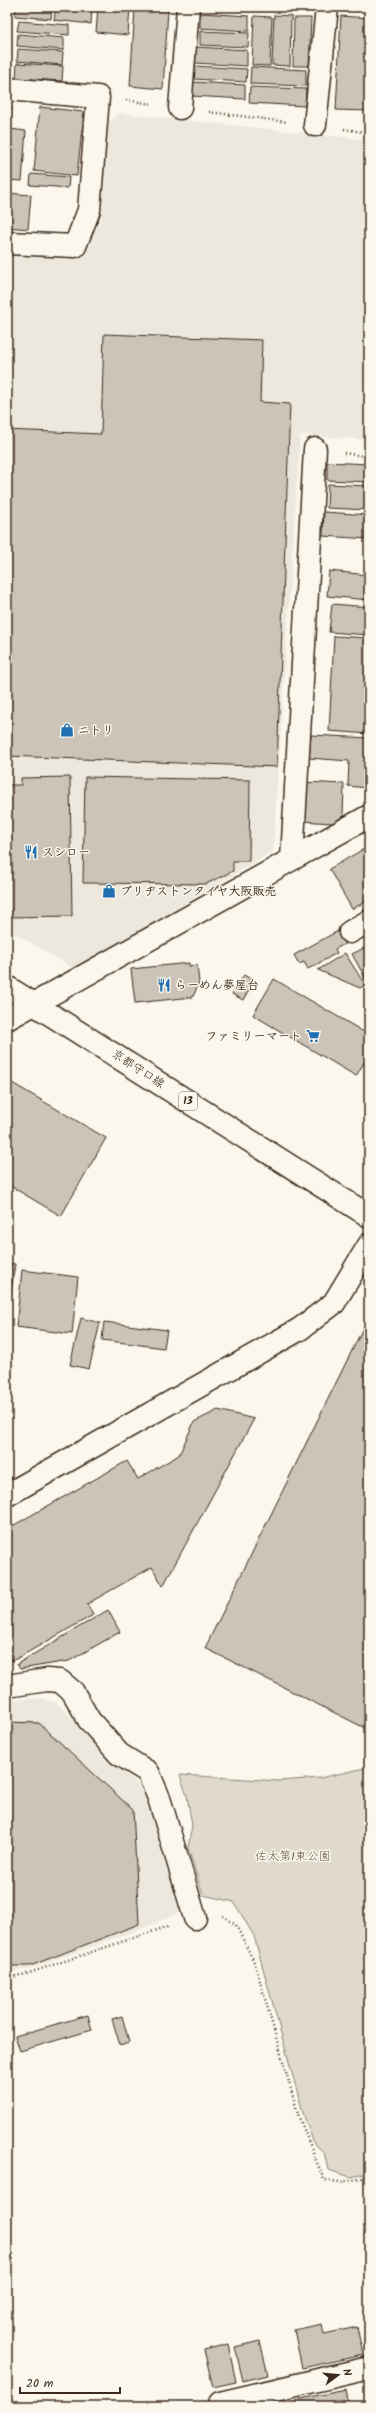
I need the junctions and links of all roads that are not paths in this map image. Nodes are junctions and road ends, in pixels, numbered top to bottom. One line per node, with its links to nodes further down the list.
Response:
1 (188, 7): 4 (street)
2 (327, 7): 5 (street)
3 (7, 88): 6 (street)
4 (180, 108)
5 (315, 126)
6 (7, 243)
7 (315, 449): 9 (street)
8 (369, 816): 9 (street)
9 (292, 859): 13 (street)
10 (369, 921): 11 (street)
11 (350, 932)
12 (7, 987): 13 (street, 京都守口線 / 13)
13 (36, 1004): 14 (street); 15 (street, 京都守口線 / 13)
14 (7, 1020)
15 (369, 1216)
16 (369, 1245): 17 (street)
17 (7, 1495)
18 (7, 1686): 19 (street)
19 (195, 1918)
20 (369, 2368): 21 (street)
21 (220, 2403)

